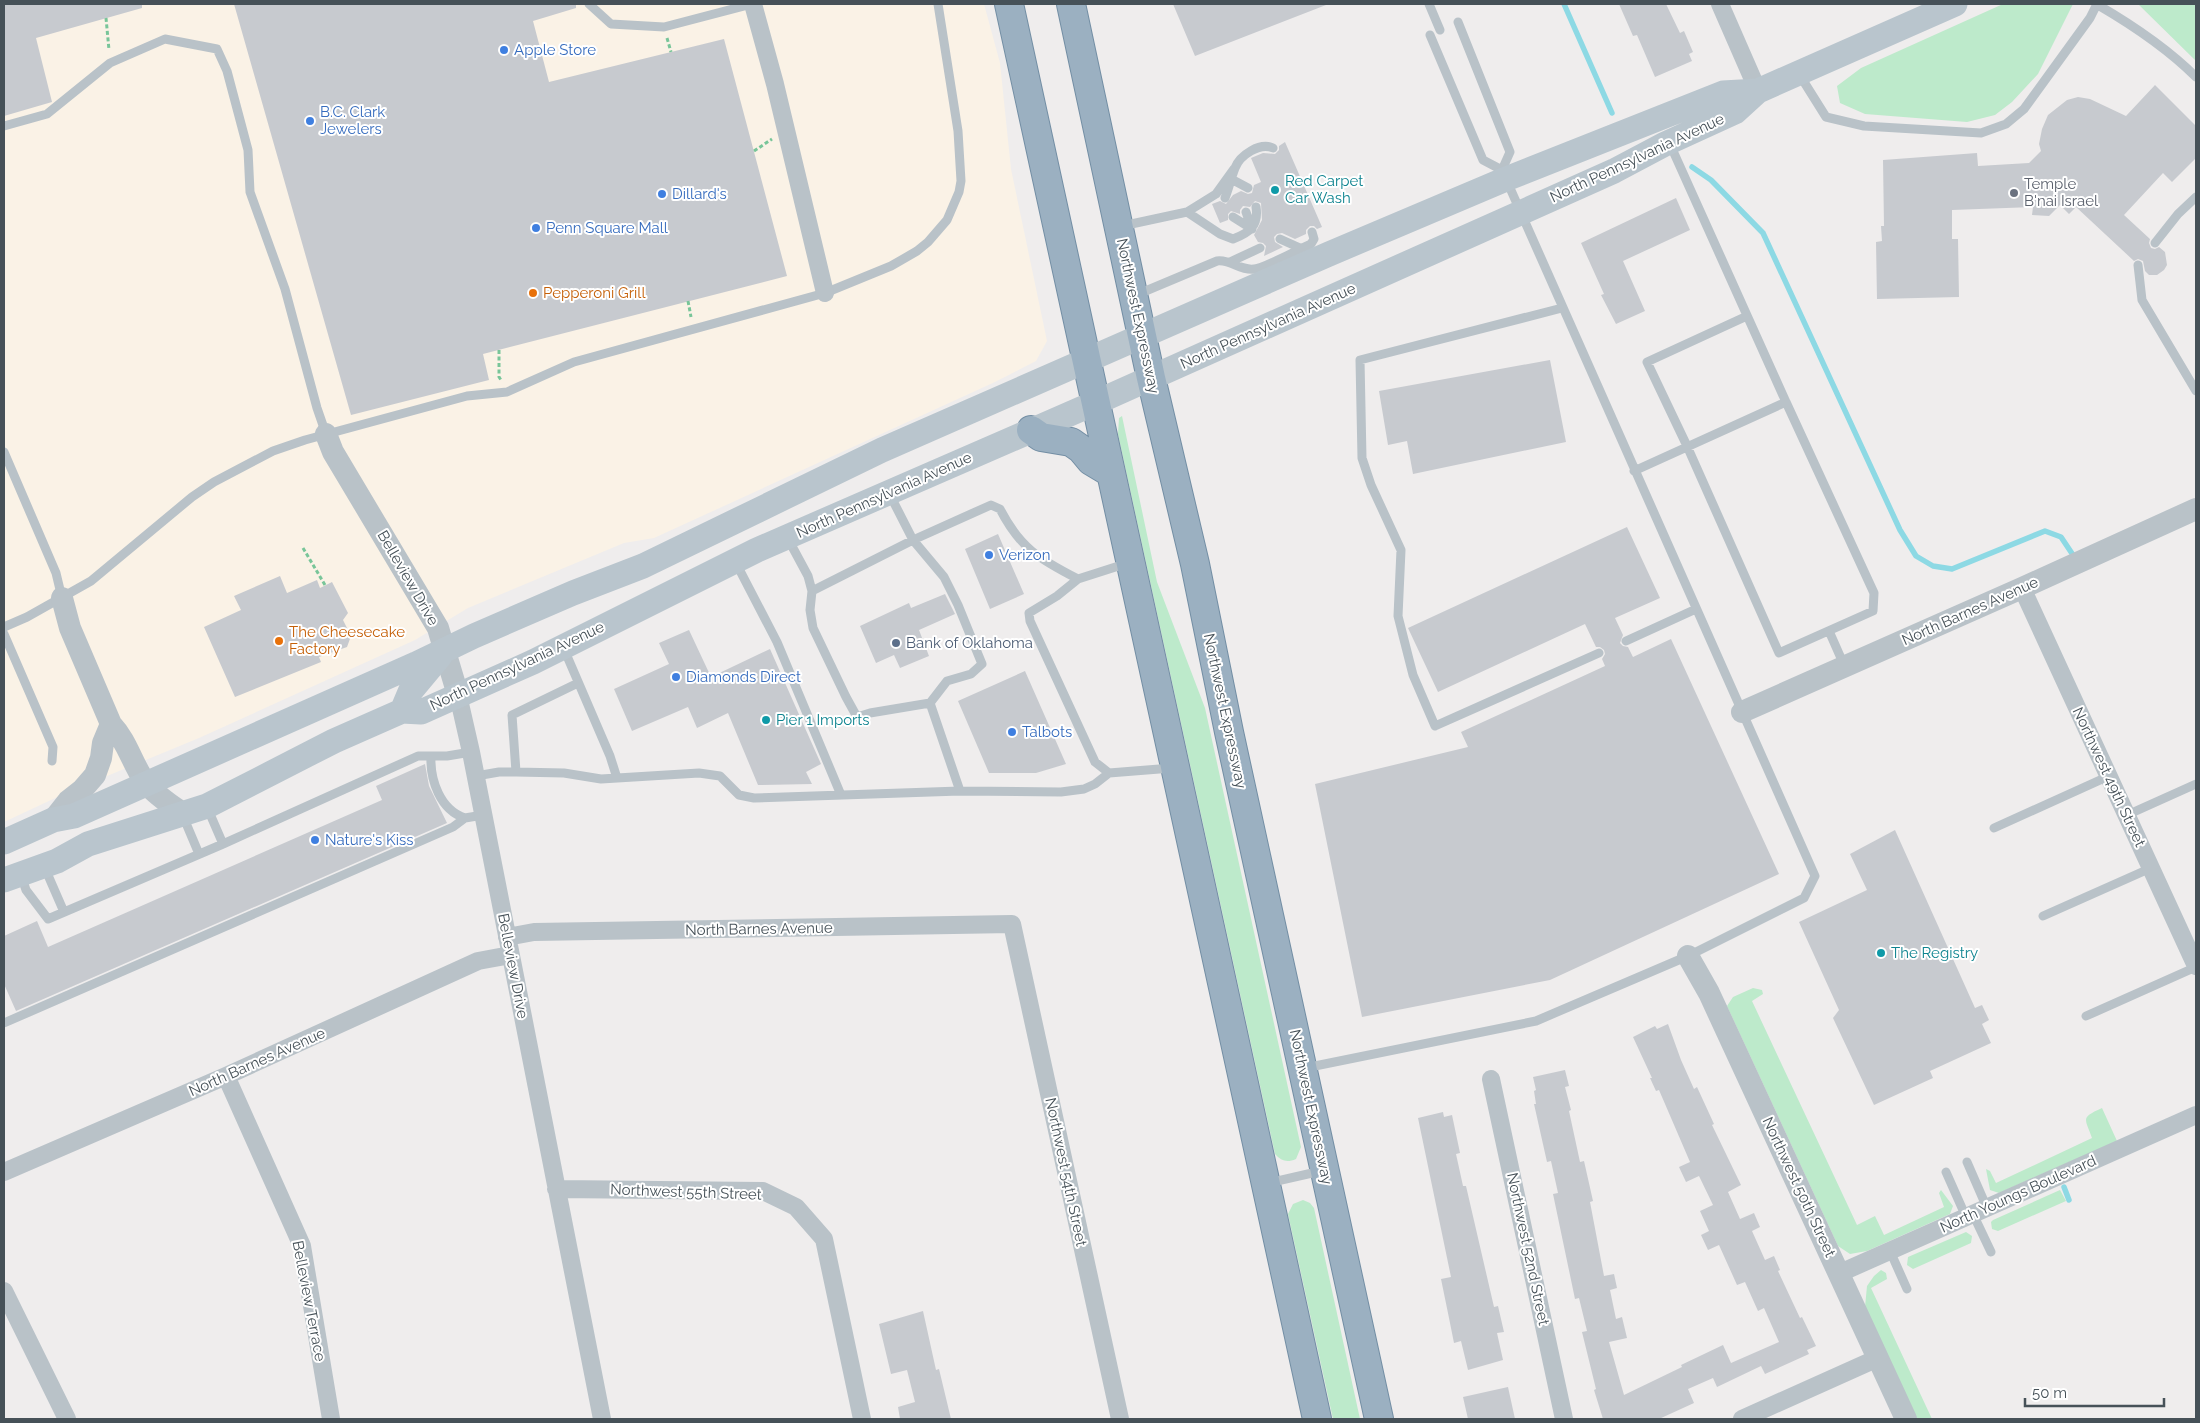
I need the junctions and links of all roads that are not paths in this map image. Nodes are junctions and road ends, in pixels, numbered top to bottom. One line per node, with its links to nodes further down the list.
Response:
1 (589, 4): 2 (lane)
2 (753, 4): 40 (street)
3 (938, 4): 40 (lane)
4 (1009, 4): 45 (highway)
5 (1071, 4): 31 (highway, Northwest Expressway)
6 (1429, 4): 11 (lane)
7 (1720, 4): 15 (street)
8 (1955, 4): 13 (main road, North Pennsylvania Avenue)
9 (2098, 4): 13 (lane); 14 (lane)
10 (1458, 22): 20 (lane)
11 (1440, 30)
12 (1430, 35): 20 (lane)
13 (1799, 73): 15 (main road, North Pennsylvania Avenue)
14 (2196, 77)
15 (1758, 91): 17 (main road, North Pennsylvania Avenue); 20 (main road, North Pennsylvania Avenue)
16 (4, 126): 51 (lane, Belleview Drive)
17 (1669, 142): 29 (main road, North Pennsylvania Avenue); 43 (lane)
18 (1273, 148): 19 (lane)
19 (1235, 167): 21 (lane); 27 (lane)
20 (1504, 175): 29 (lane); 44 (main road, North Pennsylvania Avenue)
21 (1233, 180): 22 (lane); 23 (lane); 25 (lane)
22 (1248, 188)
23 (1238, 192)
24 (2196, 197): 35 (lane)
25 (1225, 198)
26 (1256, 207): 32 (lane)
27 (1187, 212): 31 (lane); 32 (lane)
28 (1246, 212): 32 (lane)
29 (1520, 212): 42 (lane); 46 (main road, North Pennsylvania Avenue)
30 (1234, 218): 32 (lane)
31 (1119, 226): 41 (highway, Northwest Expressway)
32 (1252, 229)
33 (1312, 232): 37 (lane)
34 (1280, 239): 37 (lane)
35 (2154, 243)
36 (1260, 248): 38 (lane)
37 (1300, 248): 38 (lane)
38 (1230, 262): 41 (lane)
39 (2138, 265): 47 (lane)
40 (825, 293): 51 (lane)
41 (1134, 296): 44 (highway, Northwest Expressway)
42 (1562, 308): 54 (lane); 73 (lane)
43 (1747, 316): 49 (lane); 52 (lane)
44 (1143, 336): 45 (main road, North Pennsylvania Avenue); 46 (highway, Northwest Expressway)
45 (1086, 361): 48 (highway); 72 (main road, North Pennsylvania Avenue)
46 (1151, 378): 48 (main road, North Pennsylvania Avenue); 116 (highway, Northwest Expressway)
47 (2196, 391)
48 (1097, 402): 50 (main road, North Pennsylvania Avenue); 55 (highway)
49 (1786, 402): 52 (lane); 68 (lane)
50 (1031, 430): 55 (highway); 56 (main road, North Pennsylvania Avenue)
51 (326, 434): 65 (lane); 72 (street, Belleview Drive)
52 (1687, 446): 54 (lane); 68 (lane)
53 (4, 452): 65 (lane)
54 (1634, 471): 66 (lane)
55 (1111, 473): 61 (highway)
56 (889, 493): 58 (main road, North Pennsylvania Avenue); 59 (lane)
57 (2196, 509): 63 (street, North Barnes Avenue)
58 (787, 537): 60 (main road, North Pennsylvania Avenue); 64 (lane)
59 (913, 540): 62 (lane); 64 (lane); 77 (lane)
60 (735, 561): 71 (main road, North Pennsylvania Avenue); 93 (lane)
61 (1131, 563): 62 (lane); 84 (highway)
62 (1078, 578): 86 (lane)
63 (2022, 588): 74 (street, North Barnes Avenue); 88 (street, Northwest 49th Street)
64 (812, 592): 77 (lane)
65 (62, 598): 67 (lane); 80 (street)
66 (1696, 609): 70 (lane); 79 (lane)
67 (4, 627)
68 (1829, 631): 74 (lane)
69 (4, 634): 83 (lane)
70 (1626, 641)
71 (563, 647): 75 (lane); 76 (main road, North Pennsylvania Avenue)
72 (444, 651): 76 (street, Belleview Drive); 78 (main road); 90 (main road, North Pennsylvania Avenue)
73 (1599, 653)
74 (1845, 666): 79 (street, North Barnes Avenue)
75 (578, 683): 85 (lane); 89 (lane)
76 (458, 695): 78 (main road, North Pennsylvania Avenue); 81 (street, Belleview Drive)
77 (930, 703): 92 (lane)
78 (402, 711): 94 (main road, North Pennsylvania Avenue)
79 (1742, 712): 112 (lane)
80 (112, 724): 90 (street); 99 (street)
81 (471, 752): 82 (lane); 87 (street, Belleview Drive)
82 (431, 756): 98 (lane); 102 (lane)
83 (52, 761)
84 (1175, 768): 86 (lane); 124 (highway)
85 (516, 772): 87 (lane); 89 (lane)
86 (1109, 773): 92 (lane)
87 (476, 776): 96 (street, Belleview Drive)
88 (2108, 776): 97 (street, Northwest 49th Street); 100 (lane)
89 (617, 778): 93 (lane)
90 (147, 784): 95 (street); 99 (main road, North Pennsylvania Avenue)
91 (2196, 784): 97 (lane)
92 (960, 791): 93 (lane)
93 (841, 795)
94 (207, 806): 95 (main road, North Pennsylvania Avenue); 102 (lane)
95 (182, 813): 103 (lane); 104 (main road, North Pennsylvania Avenue)
96 (483, 815): 98 (lane); 110 (street, Belleview Drive)
97 (2127, 815): 105 (street, Northwest 49th Street)
98 (465, 818): 115 (lane)
99 (53, 820): 101 (main road, North Pennsylvania Avenue)
100 (1994, 828)
101 (4, 842)
102 (223, 844): 103 (lane)
103 (199, 854): 107 (lane)
104 (44, 866): 106 (main road, North Pennsylvania Avenue); 107 (lane)
105 (2151, 868): 108 (lane); 113 (street, Northwest 49th Street)
106 (12, 877): 107 (lane)
107 (64, 912)
108 (2043, 916)
109 (1012, 924): 110 (street, North Barnes Avenue); 137 (street, Northwest 54th Street)
110 (507, 937): 111 (street, Belleview Drive)
111 (510, 955): 117 (street, North Barnes Avenue); 125 (street, Belleview Drive)
112 (1688, 956): 116 (lane); 129 (street, Northwest 50th Street)
113 (2196, 967): 114 (lane)
114 (2086, 1016)
115 (4, 1023)
116 (1303, 1069): 121 (highway, Northwest Expressway)
117 (226, 1076): 122 (street, North Barnes Avenue); 134 (street, Belleview Terrace)
118 (1491, 1079): 140 (street, Northwest 52nd Street)
119 (2196, 1114): 126 (street, North Youngs Boulevard)
120 (1967, 1162): 126 (lane)
121 (1325, 1170): 124 (lane); 139 (highway, Northwest Expressway)
122 (4, 1172)
123 (1946, 1172): 126 (lane)
124 (1265, 1184): 138 (highway)
125 (556, 1189): 135 (street, Belleview Drive); 136 (street, Northwest 55th Street)
126 (1975, 1213): 127 (street, North Youngs Boulevard); 128 (lane)
127 (1890, 1251): 129 (street, North Youngs Boulevard); 130 (lane)
128 (1991, 1252)
129 (1840, 1273): 132 (street, Northwest 50th Street)
130 (1907, 1289)
131 (4, 1292): 133 (street)
132 (1878, 1358): 141 (street); 142 (street, Northwest 50th Street)
133 (67, 1419)
134 (331, 1419)
135 (602, 1419)
136 (862, 1419)
137 (1120, 1419)
138 (1316, 1419)
139 (1379, 1419)
140 (1564, 1419)
141 (1742, 1419)
142 (1906, 1419)

